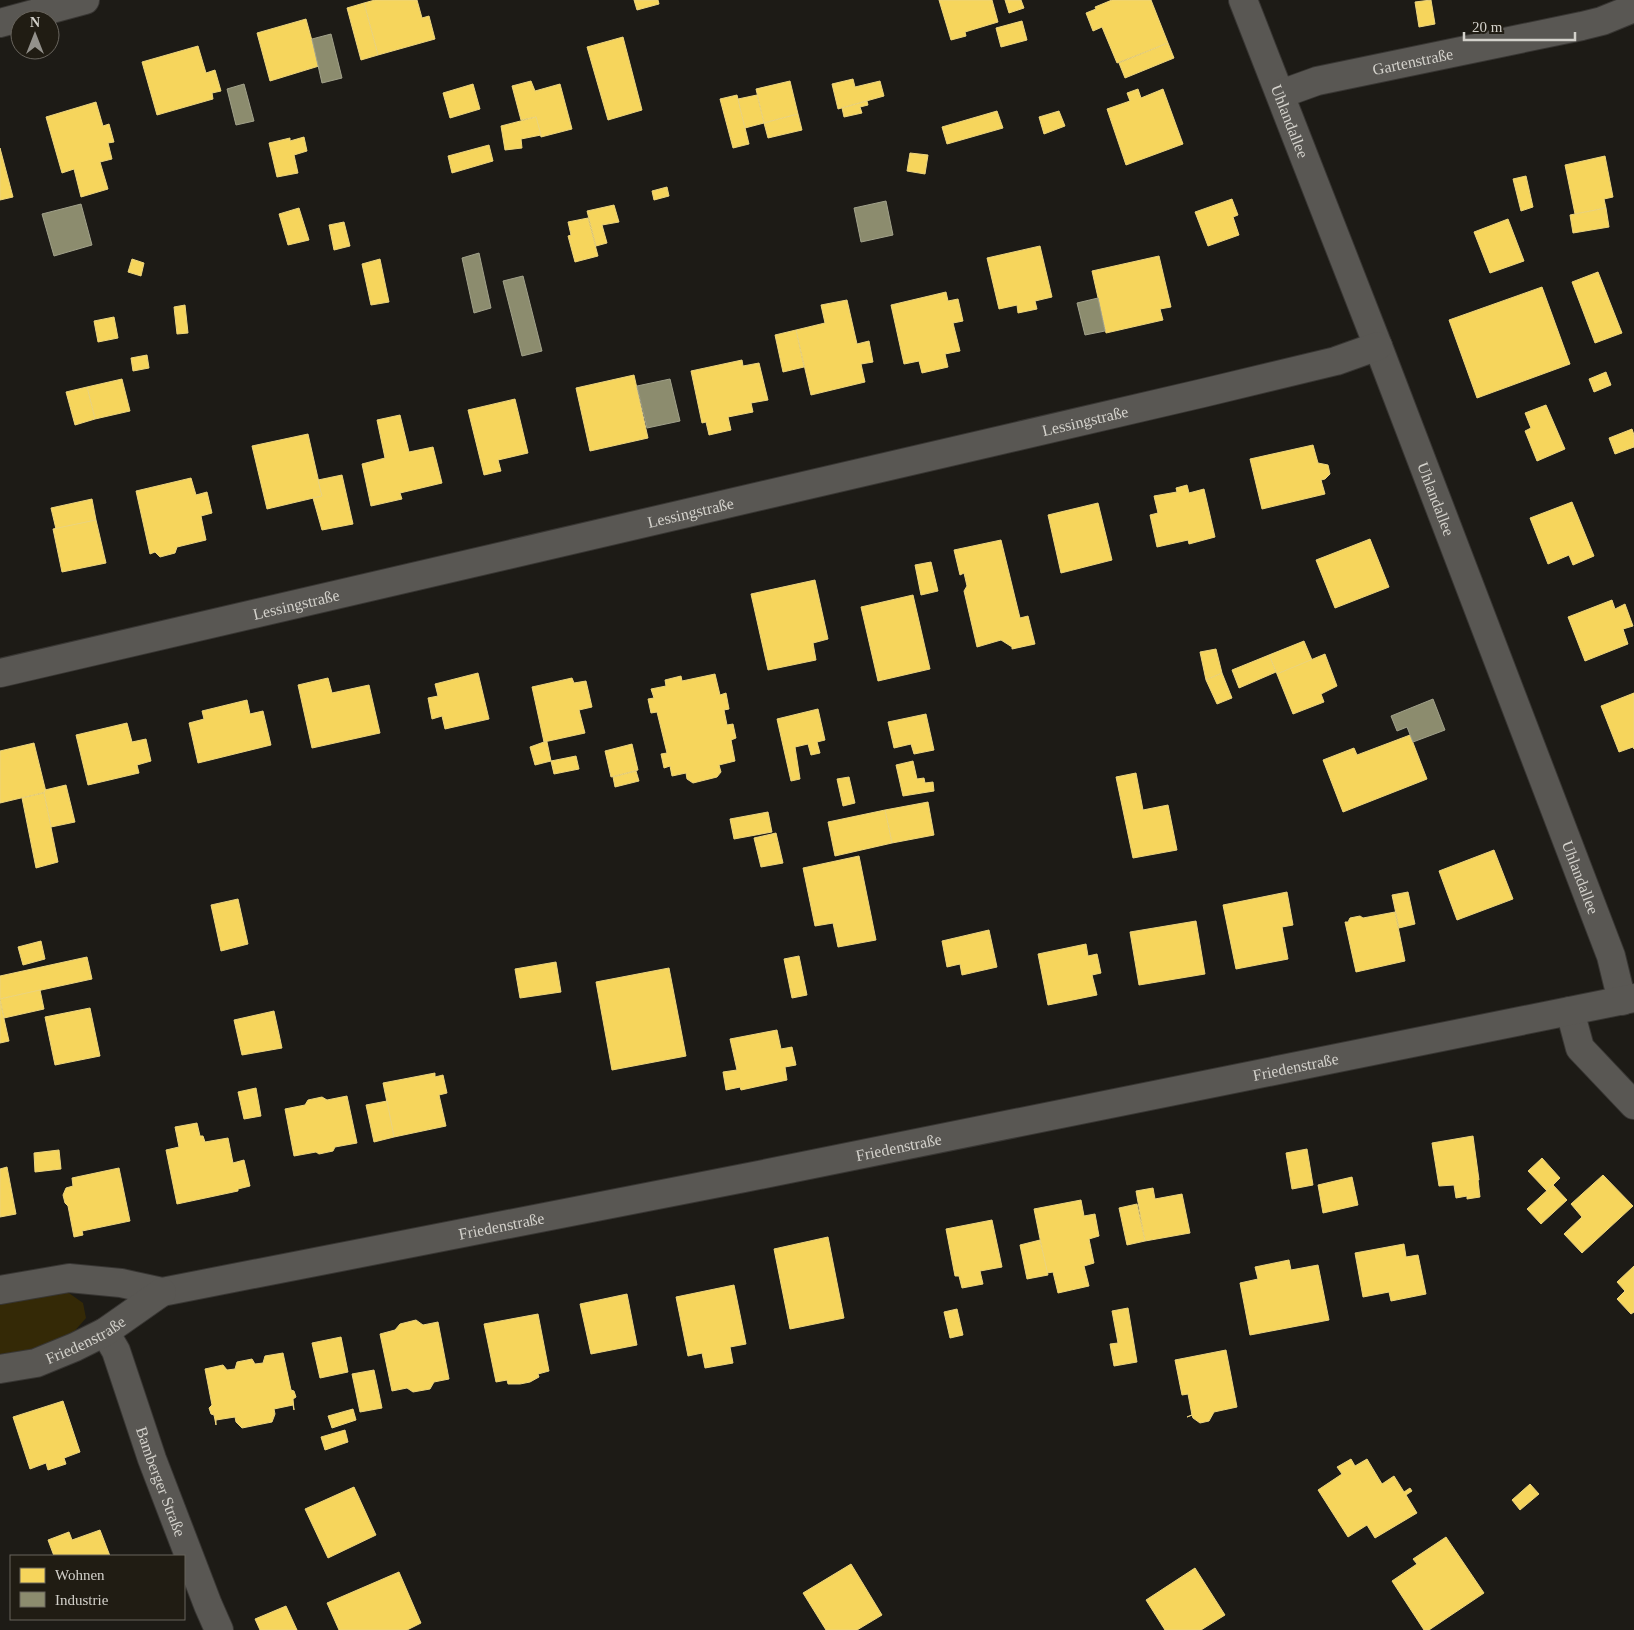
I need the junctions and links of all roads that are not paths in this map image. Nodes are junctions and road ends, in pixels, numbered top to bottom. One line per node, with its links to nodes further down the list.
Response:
1 (86, 0): 4 (street)
2 (1243, 0): 5 (street, Uhlandallee)
3 (1634, 8): 5 (street, Gartenstraße)
4 (0, 23)
5 (1281, 94): 6 (street, Uhlandallee)
6 (1378, 346): 7 (street, Lessingstraße); 8 (street, Uhlandallee)
7 (0, 673)
8 (1628, 1000): 9 (street, Friedenstraße)
9 (1570, 1012): 10 (street); 12 (street, Friedenstraße)
10 (1634, 1105)
11 (0, 1290): 12 (street, Friedenstraße)
12 (162, 1292): 13 (street, Friedenstraße)
13 (105, 1332): 14 (street, Friedenstraße); 15 (street, Bamberger Straße)
14 (0, 1369)
15 (220, 1630)

